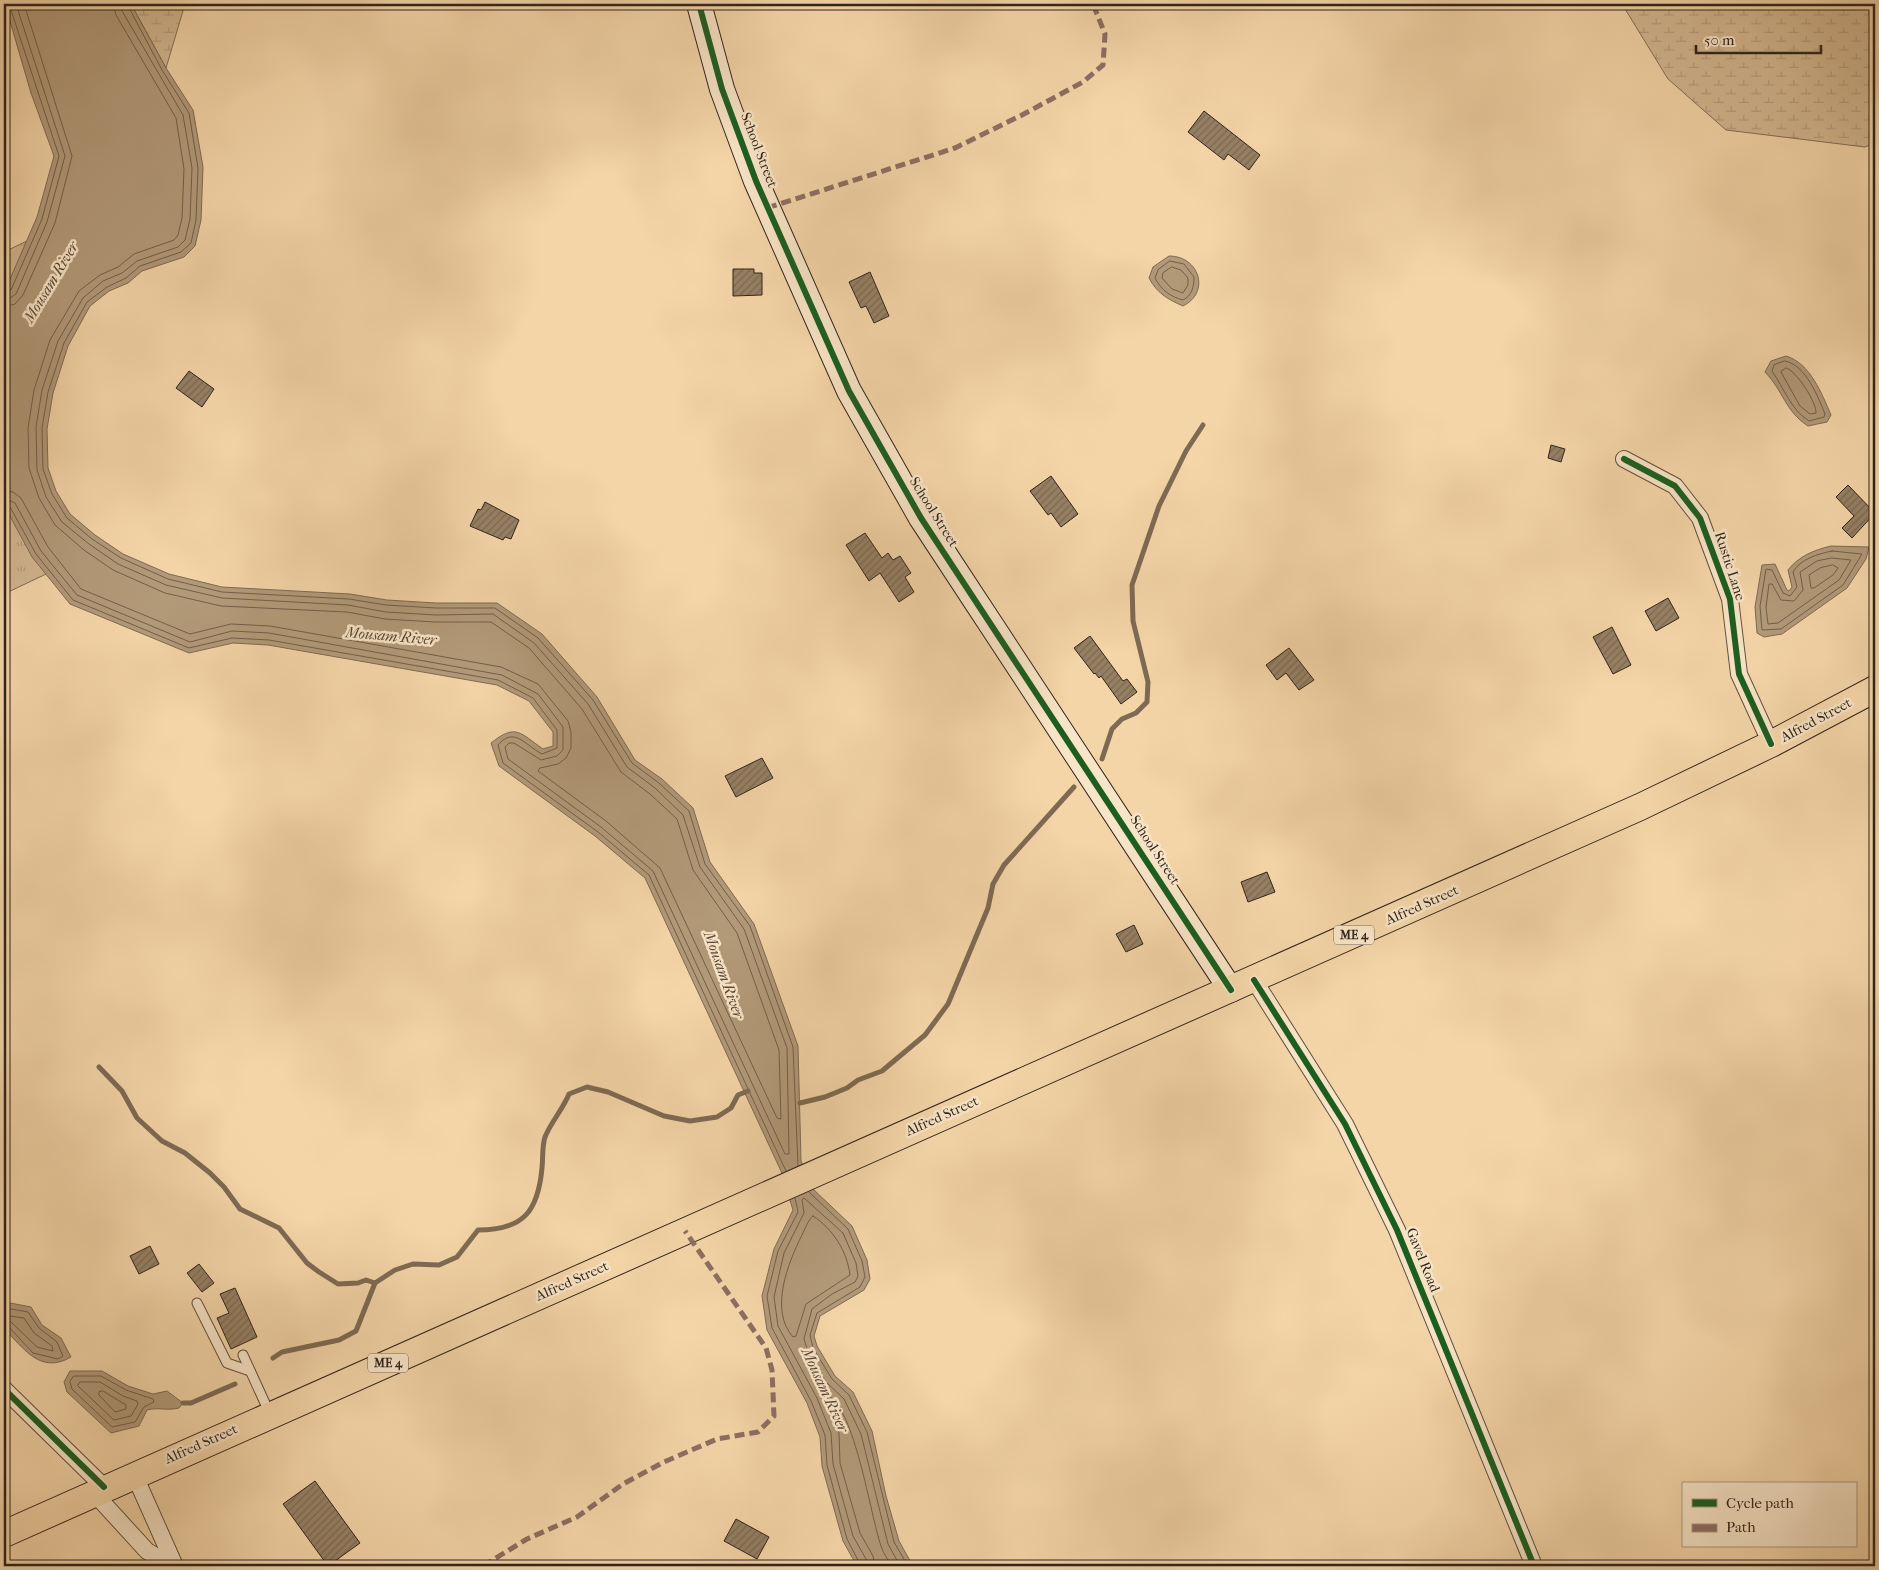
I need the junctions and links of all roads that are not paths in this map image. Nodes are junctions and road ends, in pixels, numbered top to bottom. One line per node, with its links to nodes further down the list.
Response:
1 (699, 4): 5 (street, School Street)
2 (1624, 458): 4 (street, Rustic Lane)
3 (1875, 689): 4 (main road, Alfred Street / ME 4)
4 (1771, 744): 5 (main road, Alfred Street / ME 4)
5 (1243, 985): 10 (main road, Alfred Street / ME 4); 15 (street, Gavel Road)
6 (197, 1303): 8 (lane)
7 (243, 1355): 8 (lane)
8 (250, 1371): 10 (lane)
9 (4, 1389): 12 (street)
10 (270, 1414): 11 (main road, Alfred Street / ME 4)
11 (134, 1474): 12 (main road, Alfred Street / ME 4); 14 (street)
12 (99, 1490): 13 (main road, Alfred Street / ME 4); 14 (street)
13 (4, 1534)
14 (174, 1566)
15 (1534, 1566)

